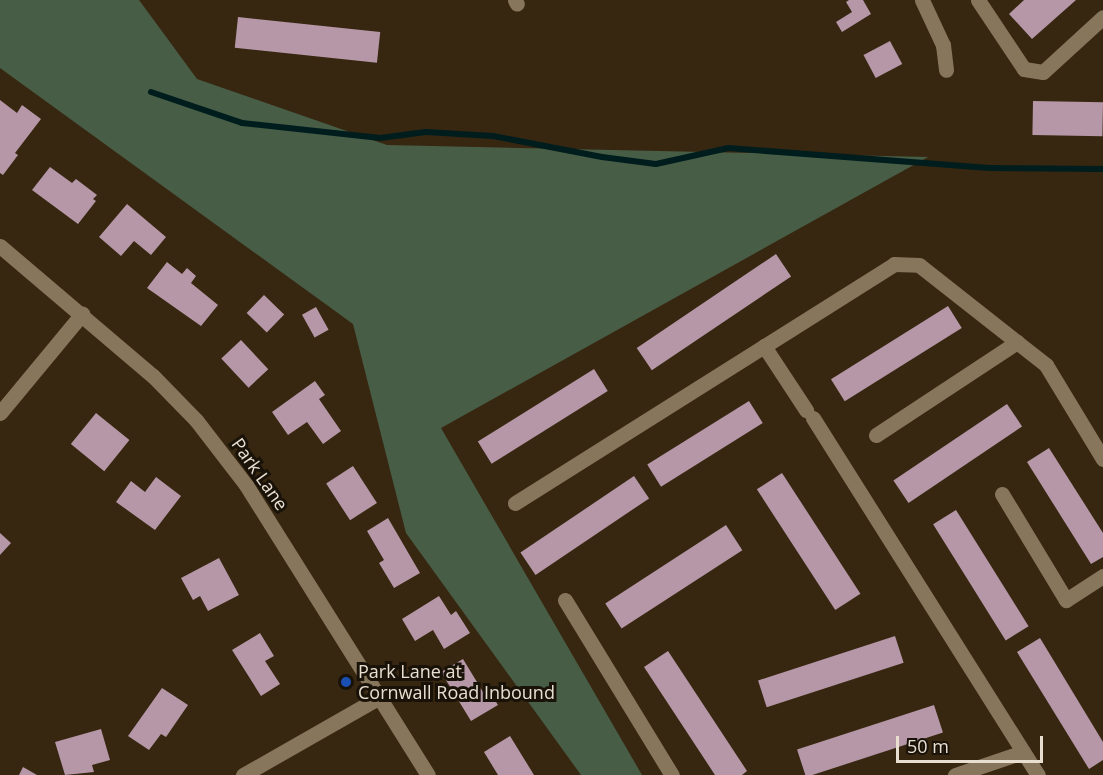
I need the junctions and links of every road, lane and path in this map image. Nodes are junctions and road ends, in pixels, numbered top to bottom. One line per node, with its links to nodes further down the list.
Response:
1 (922, 0): 4 (street)
2 (978, 0): 3 (street)
3 (1103, 18)
4 (946, 70)
5 (0, 246): 6 (street, Park Lane)
6 (82, 314): 9 (street); 16 (street, Park Lane)
7 (1017, 342): 8 (street); 10 (street); 11 (street)
8 (765, 346): 13 (street); 17 (street)
9 (0, 413)
10 (876, 435)
11 (1103, 459)
12 (1002, 494): 14 (street)
13 (515, 503)
14 (1103, 576)
15 (565, 600): 20 (street)
16 (380, 697): 18 (street); 19 (street, Park Lane)
17 (1023, 752): 21 (street); 22 (street)
18 (243, 775)
19 (428, 775)
20 (672, 775)
21 (955, 775)
22 (1038, 775)

